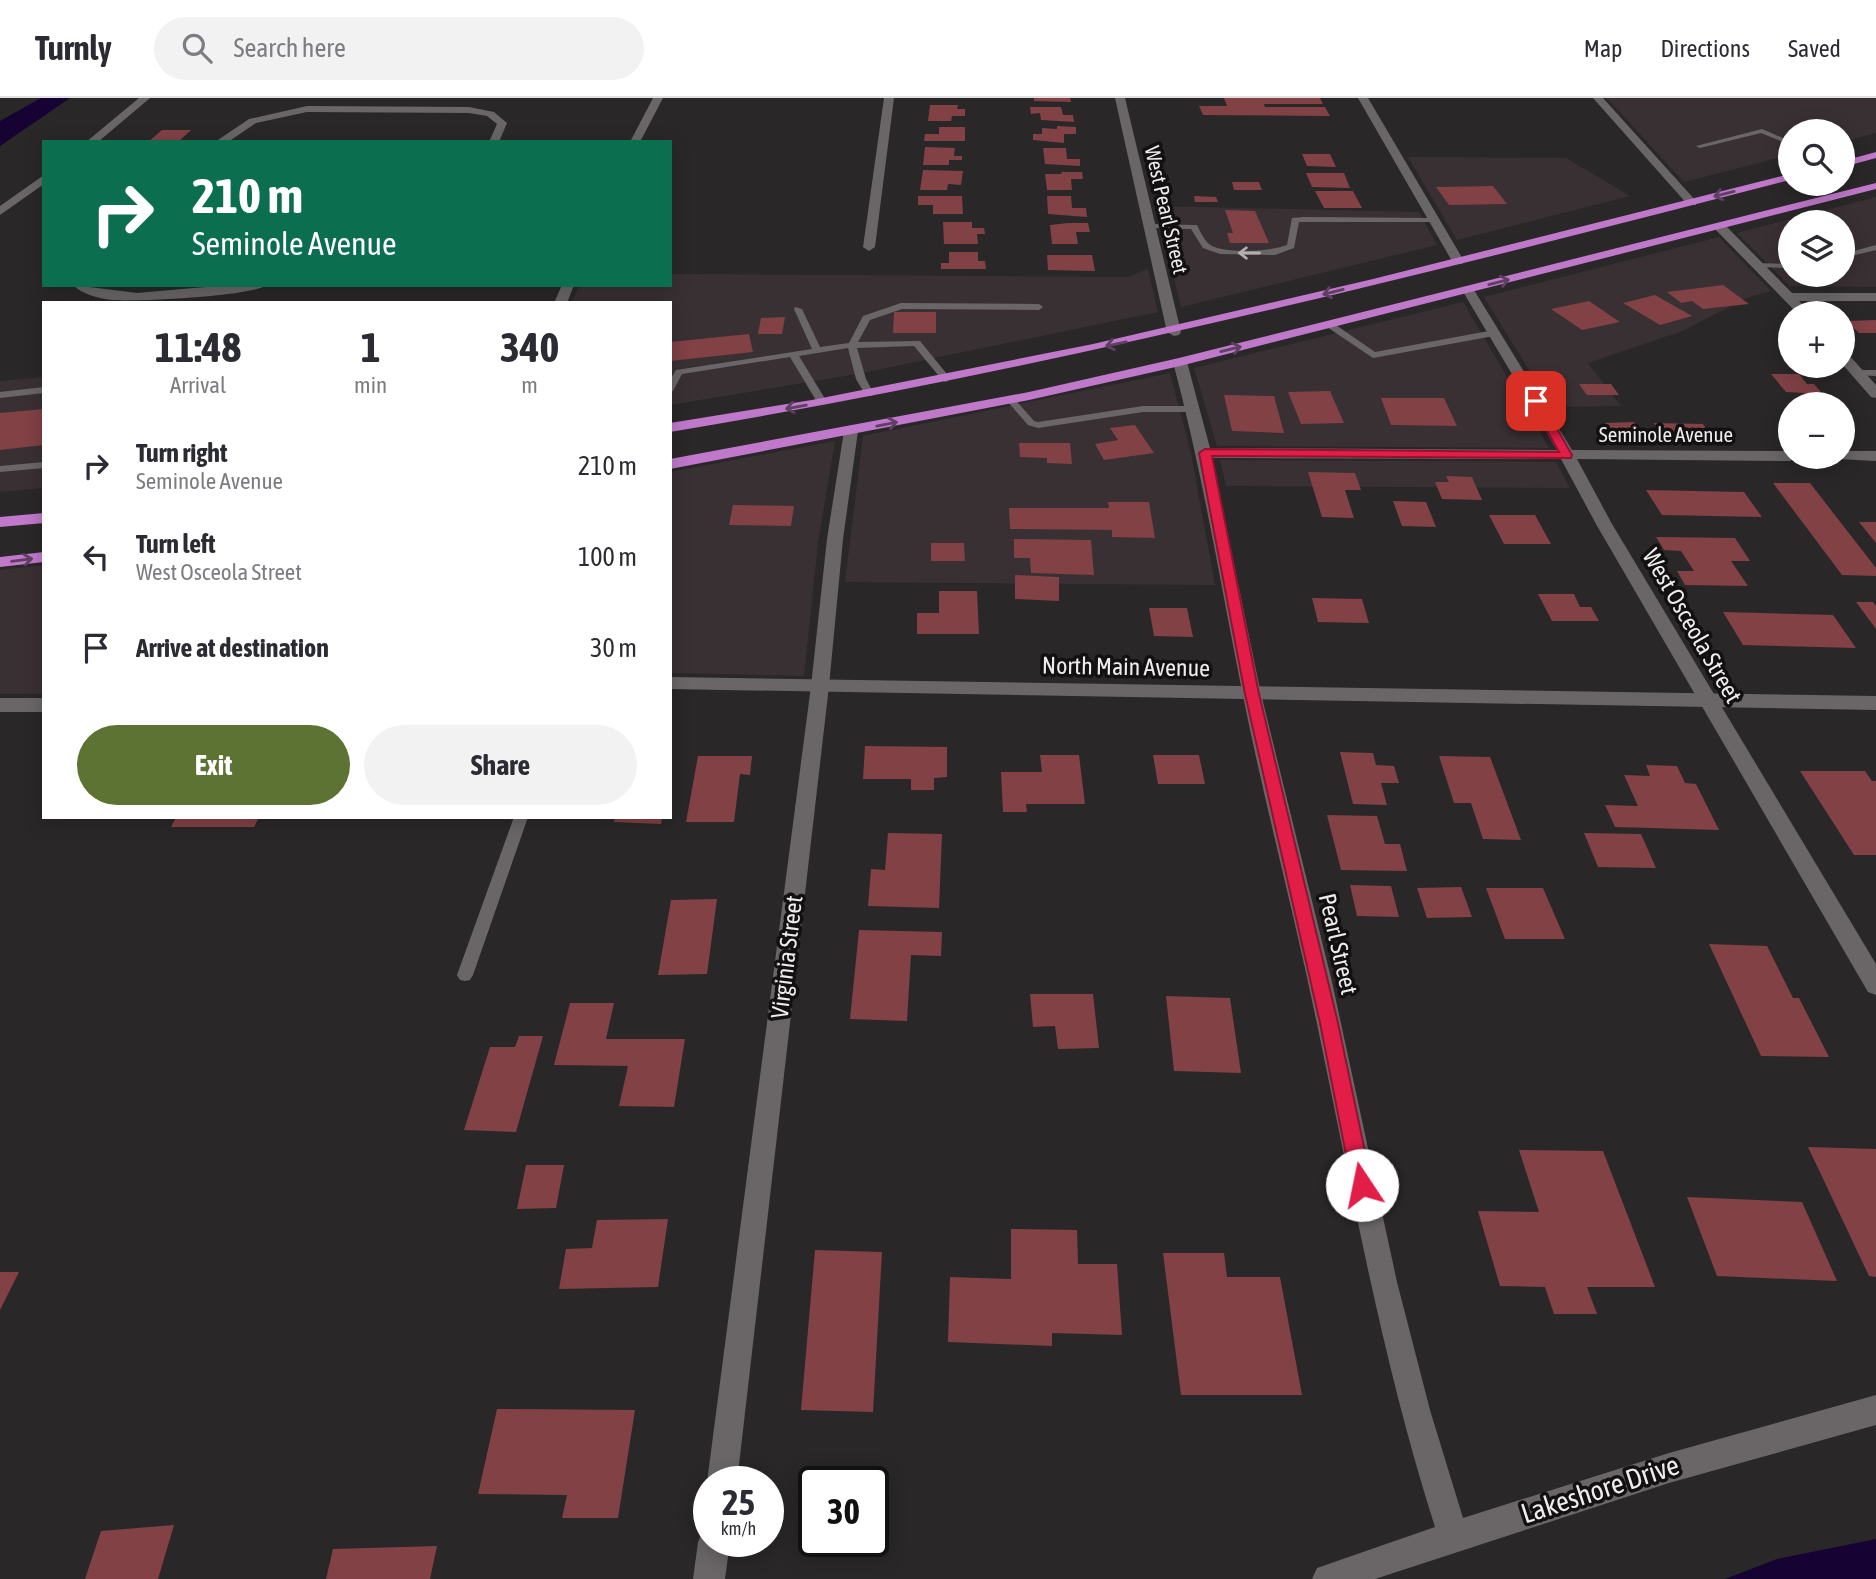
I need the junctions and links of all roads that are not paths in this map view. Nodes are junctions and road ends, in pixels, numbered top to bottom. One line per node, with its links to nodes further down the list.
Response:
1 (145, 98): 8 (street)
2 (657, 98): 11 (street)
3 (889, 98): 23 (street)
4 (1120, 98): 21 (street, West Pearl Street)
5 (1363, 98): 20 (street)
6 (1598, 98): 18 (street)
7 (1778, 138): 12 (lane)
8 (93, 140)
9 (223, 140): 10 (street)
10 (495, 140)
11 (636, 140)
12 (1699, 146)
13 (1876, 155): 14 (highway)
14 (1855, 161)
15 (42, 180): 19 (street)
16 (1778, 180): 18 (highway, one-way to 18)
17 (1876, 187): 22 (highway)
18 (1692, 202): 26 (highway)
19 (0, 212)
20 (1434, 220): 21 (lane, one-way to 21); 26 (street)
21 (1150, 226): 39 (street, West Pearl Street)
22 (1720, 227): 27 (street); 31 (highway, one-way to 22)
23 (869, 247)
24 (1876, 247): 25 (lane)
25 (1855, 253)
26 (1458, 261): 37 (highway, one-way to 37)
27 (1757, 265): 28 (lane); 32 (street)
28 (1778, 266)
29 (83, 287): 30 (street)
30 (239, 287)
31 (1468, 290): 38 (highway); 40 (street, West Osceola Street)
32 (1789, 297): 33 (street); 34 (street)
33 (1876, 297)
34 (1793, 301)
35 (1039, 307): 41 (lane)
36 (798, 309): 42 (lane)
37 (1254, 312): 39 (highway); 44 (highway)
38 (1330, 325): 40 (lane); 44 (highway, one-way to 38)
39 (1174, 332): 48 (highway, one-way to 48); 49 (highway)
40 (1494, 333): 61 (street, West Osceola Street)
41 (852, 345): 42 (lane); 48 (lane); 52 (lane)
42 (817, 351): 43 (lane)
43 (793, 354): 50 (lane); 56 (lane)
44 (1180, 362): 49 (highway); 57 (street, Pearl Street)
45 (1855, 371): 46 (street)
46 (1857, 373): 47 (lane); 53 (street)
47 (1876, 373)
48 (946, 379): 52 (highway)
49 (1093, 382): 55 (highway)
50 (672, 385)
51 (42, 390): 54 (lane)
52 (869, 394): 56 (highway)
53 (1876, 394)
54 (0, 395)
55 (1010, 399): 57 (lane); 59 (highway, one-way to 55)
56 (822, 402): 58 (highway, one-way to 58)
57 (1193, 409): 60 (street, Pearl Street)
58 (672, 429)
59 (850, 431): 65 (highway); 73 (street, Virginia Street)
60 (1205, 453): 61 (street, Seminole Avenue); 74 (street, Pearl Street)
61 (1566, 455): 62 (street, Seminole Avenue); 75 (street, West Osceola Street)
62 (1778, 456)
63 (1855, 456): 64 (street)
64 (1876, 456)
65 (672, 464)
66 (42, 465): 67 (lane)
67 (0, 470)
68 (42, 518): 69 (highway)
69 (0, 522)
70 (42, 557): 71 (highway, one-way to 70)
71 (0, 562)
72 (672, 683): 73 (street, North Main Avenue)
73 (820, 686): 74 (street, North Main Avenue); 83 (street, Virginia Street)
74 (1252, 694): 75 (street, North Main Avenue); 84 (street, Pearl Street)
75 (1707, 700): 76 (street, North Main Avenue); 81 (street, West Osceola Street)
76 (1876, 703)
77 (0, 705): 78 (street)
78 (42, 705)
79 (520, 819): 80 (lane)
80 (465, 975)
81 (1876, 985)
82 (1876, 1410): 84 (street, Lakeshore Drive)
83 (724, 1466)
84 (1453, 1536): 87 (street, Lakeshore Drive)
85 (712, 1557): 86 (street)
86 (709, 1579)
87 (1328, 1579)

